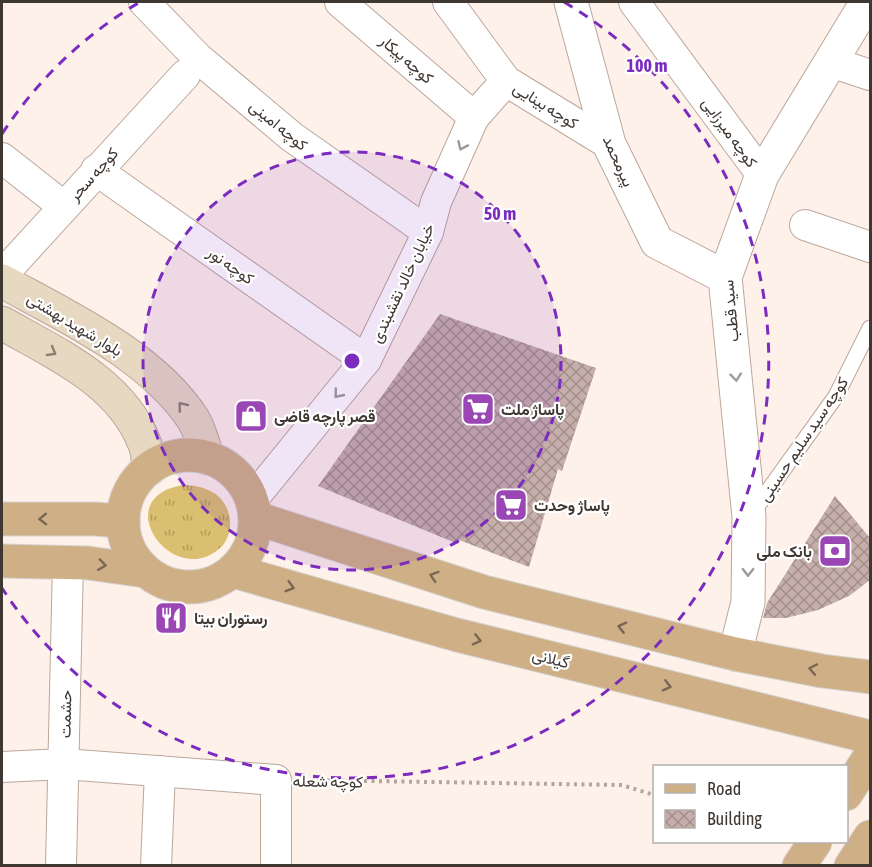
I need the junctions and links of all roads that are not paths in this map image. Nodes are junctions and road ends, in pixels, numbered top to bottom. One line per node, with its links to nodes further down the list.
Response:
1 (144, 2): 18 (street, کوچه امینی)
2 (340, 2): 11 (street, کوچه پیکار)
3 (448, 2): 10 (street, کوچه بینایی)
4 (634, 2): 15 (street, کوچه میرزایی)
5 (867, 2): 7 (street, سید قطب)
6 (579, 8): 12 (street, پیرمحمد)
7 (831, 62): 9 (street); 15 (street, سید قطب)
8 (185, 75): 14 (street, کوچه سحر)
9 (870, 75)
10 (506, 81): 11 (street, خیابان خالد نقشبندی); 12 (street, کوچه بینایی)
11 (474, 117): 18 (street, خیابان خالد نقشبندی, one-way to 18)
12 (609, 144): 21 (street, پیرمحمد)
13 (2, 158): 16 (street)
14 (96, 170): 16 (street, کوچه سحر); 25 (street, کوچه نور)
15 (762, 175): 21 (street, سید قطب)
16 (63, 206): 20 (street, کوچه سحر)
17 (805, 225): 19 (street)
18 (428, 232): 25 (street, خیابان خالد نقشبندی)
19 (870, 247)
20 (2, 275)
21 (725, 278): 29 (street, سید قطب, one-way to 29)
22 (2, 281): 26 (main road, بلوار شهید بهشتی, one-way to 22)
23 (2, 323): 27 (main road, one-way to 27)
24 (870, 328): 29 (lane, کوچه سید سلیم حسینی)
25 (366, 360): 28 (street, خیابان خالد نقشبندی, one-way to 28)
26 (208, 458): 27 (main road); 28 (main road)
27 (149, 469): 31 (main road)
28 (254, 509): 35 (main road); 36 (main road, one-way to 28)
29 (749, 517): 36 (street, سید قطب, one-way to 36)
30 (2, 519): 31 (main road, one-way to 30)
31 (123, 521): 34 (main road)
32 (2, 561): 33 (main road)
33 (68, 563): 34 (main road, one-way to 34); 40 (street, حشمت)
34 (145, 571): 35 (main road)
35 (233, 571): 38 (main road, گیلانی, one-way to 38)
36 (735, 654): 37 (main road, one-way to 36)
37 (870, 677)
38 (870, 737)
39 (870, 756): 43 (main road)
40 (64, 764): 41 (street, کوچه شعله); 42 (street, کوچه شعله); 46 (street, حشمت)
41 (2, 767)
42 (160, 771): 47 (street); 48 (street, کوچه شعله)
43 (848, 791)
44 (870, 837): 50 (main road)
45 (814, 843): 49 (main road)
46 (61, 866)
47 (156, 866)
48 (276, 866)
49 (799, 866)
50 (851, 866)

